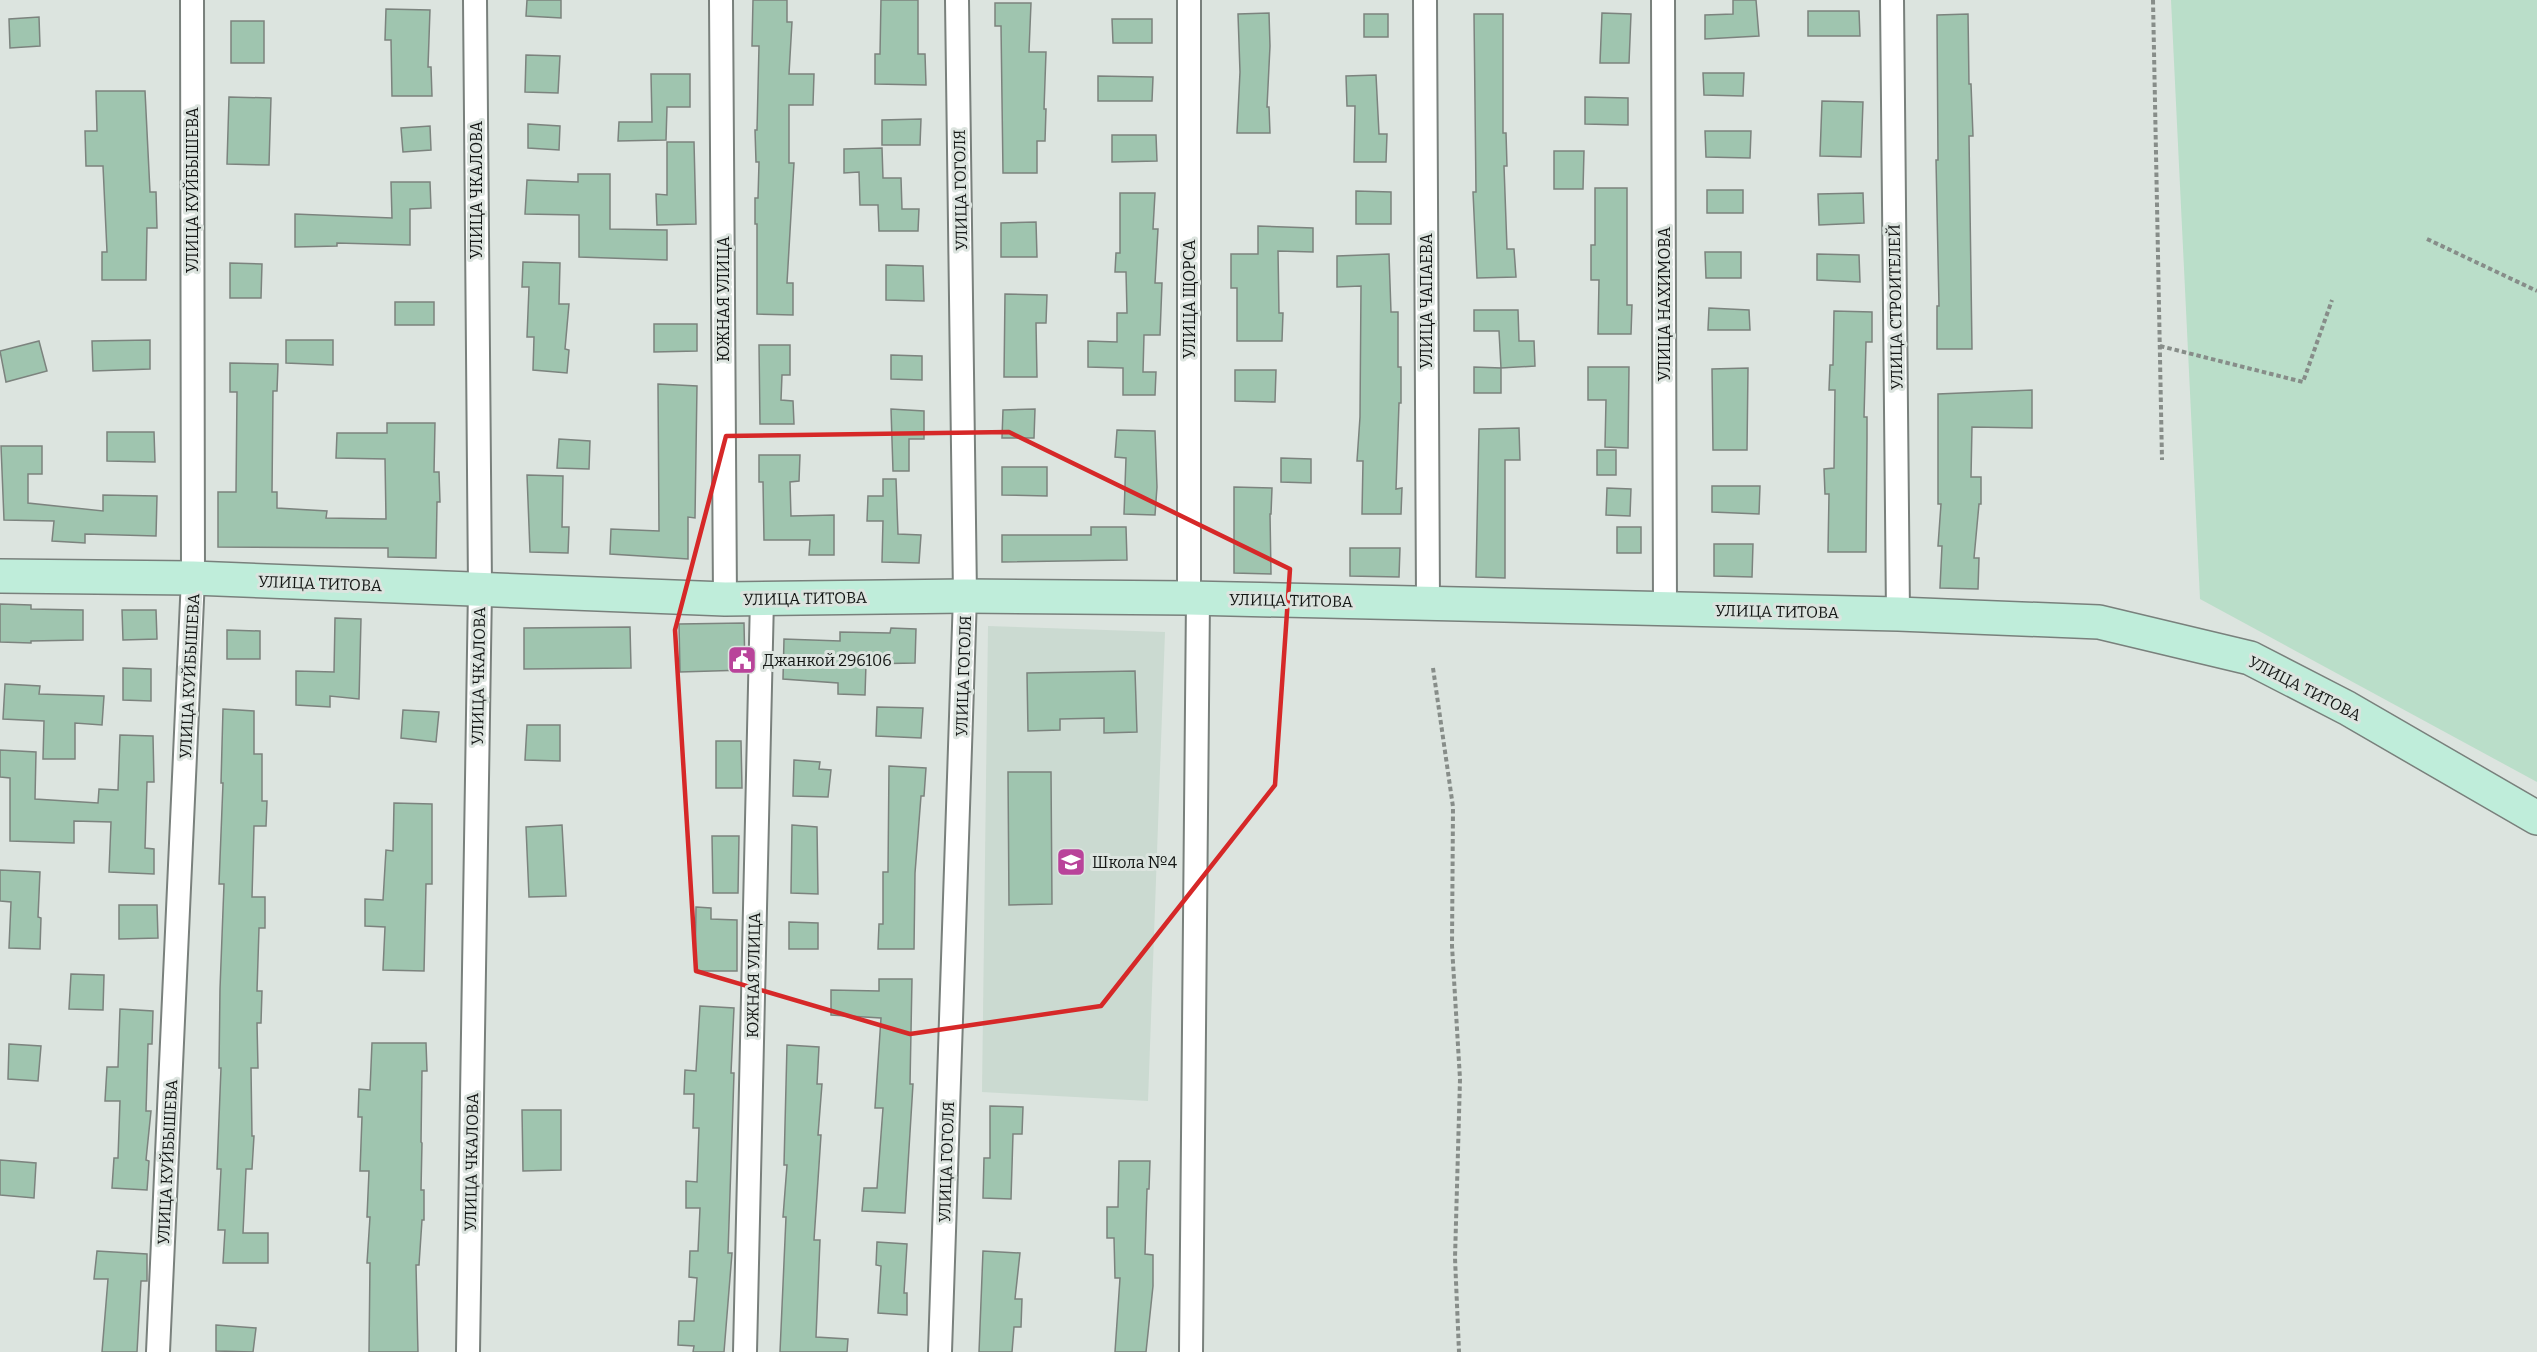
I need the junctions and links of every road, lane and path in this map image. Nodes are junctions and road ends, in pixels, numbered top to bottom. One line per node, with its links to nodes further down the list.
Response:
1 (192, 0): 16 (street, УЛИЦА КУЙБЫШЕВА)
2 (475, 0): 17 (street, УЛИЦА ЧКАЛОВА)
3 (721, 0): 19 (street, ЮЖНАЯ УЛИЦА)
4 (957, 0): 18 (street, УЛИЦА ГОГОЛЯ)
5 (1189, 0): 21 (street, УЛИЦА ЩОРСА)
6 (1425, 0): 22 (street, УЛИЦА ЧАПАЕВА)
7 (1663, 0): 23 (street, УЛИЦА НАХИМОВА)
8 (1892, 0): 24 (street, УЛИЦА СТРОИТЕЛЕЙ)
9 (2153, 0): 13 (path)
10 (2427, 239): 11 (path)
11 (2537, 291)
12 (2332, 300): 13 (path)
13 (2160, 346): 14 (path)
14 (2162, 460)
15 (0, 576): 16 (main road, УЛИЦА ТИТОВА)
16 (194, 578): 17 (main road, УЛИЦА ТИТОВА); 27 (street, УЛИЦА КУЙБЫШЕВА)
17 (480, 588): 19 (main road, УЛИЦА ТИТОВА); 28 (street, УЛИЦА ЧКАЛОВА)
18 (965, 596): 20 (main road, УЛИЦА ТИТОВА); 21 (main road, УЛИЦА ТИТОВА); 30 (street, УЛИЦА ГОГОЛЯ)
19 (725, 598): 20 (main road, УЛИЦА ТИТОВА)
20 (762, 598): 29 (street, ЮЖНАЯ УЛИЦА)
21 (1193, 598): 22 (main road, УЛИЦА ТИТОВА); 31 (street, УЛИЦА ЩОРСА)
22 (1428, 602): 23 (main road, УЛИЦА ТИТОВА)
23 (1665, 608): 24 (main road, УЛИЦА ТИТОВА)
24 (1898, 614): 26 (main road, УЛИЦА ТИТОВА)
25 (1433, 668): 32 (path)
26 (2537, 818)
27 (158, 1352)
28 (468, 1352)
29 (745, 1352)
30 (940, 1352)
31 (1191, 1352)
32 (1460, 1352)

